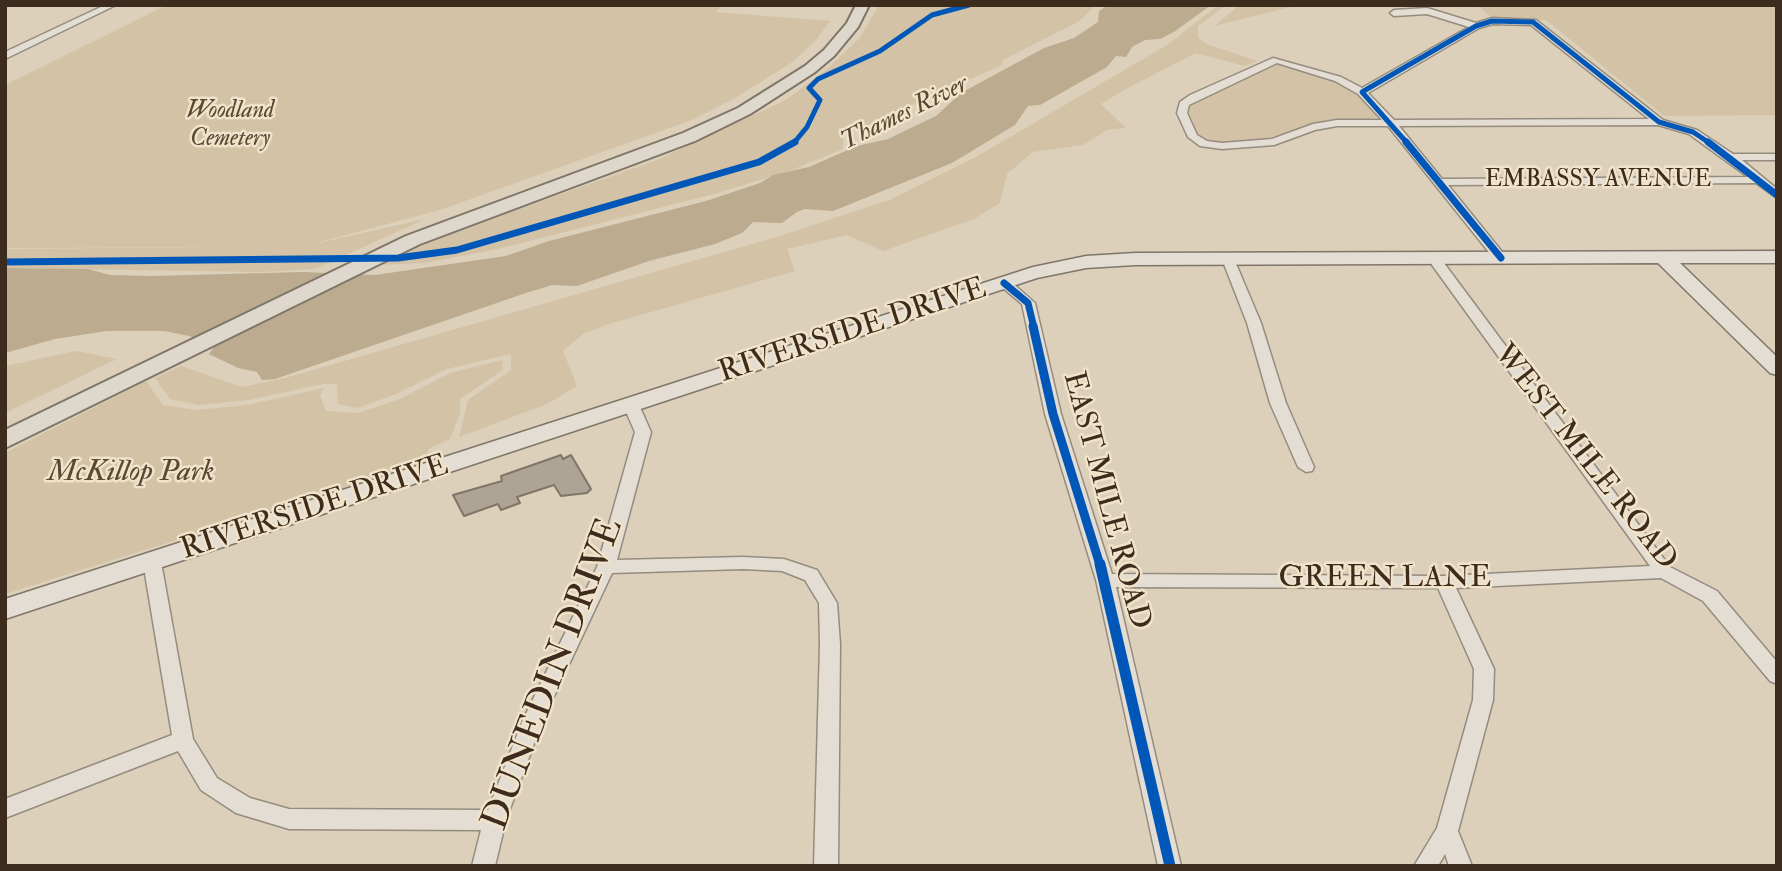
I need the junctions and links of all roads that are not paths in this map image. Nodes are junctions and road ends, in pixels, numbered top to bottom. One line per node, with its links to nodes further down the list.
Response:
1 (112, 5): 6 (street)
2 (854, 5): 15 (main road)
3 (863, 5): 15 (main road)
4 (1394, 13): 5 (street)
5 (1476, 26): 7 (street); 9 (street)
6 (5, 56)
7 (1362, 92): 8 (street); 8 (street)
8 (1390, 122): 9 (street); 13 (street)
9 (1660, 122): 10 (street)
10 (1731, 157): 11 (street); 12 (street)
11 (1777, 157)
12 (1757, 180): 13 (street, EMBASSY AVENUE); 14 (street)
13 (1438, 182): 18 (street)
14 (1777, 195)
15 (409, 238): 24 (main road)
16 (1777, 257): 19 (main road, RIVERSIDE DRIVE)
17 (1433, 258): 18 (main road, RIVERSIDE DRIVE); 20 (main road, RIVERSIDE DRIVE); 28 (street, WEST MILE ROAD)
18 (1502, 258): 19 (main road, RIVERSIDE DRIVE)
19 (1664, 258): 22 (street)
20 (1228, 259): 21 (main road, RIVERSIDE DRIVE); 25 (street)
21 (1004, 283): 23 (main road, RIVERSIDE DRIVE); 29 (street, EAST MILE ROAD)
22 (1777, 369)
23 (631, 405): 26 (main road, RIVERSIDE DRIVE); 27 (street, DUNEDIN DRIVE)
24 (17, 428)
25 (1306, 467)
26 (152, 562): 31 (main road, RIVERSIDE DRIVE); 33 (street)
27 (606, 567): 35 (street, DUNEDIN DRIVE); 38 (street)
28 (1664, 572): 30 (street, GREEN LANE); 32 (street, WEST MILE ROAD)
29 (1105, 580): 30 (street, GREEN LANE); 39 (street, EAST MILE ROAD)
30 (1444, 582): 36 (street)
31 (5, 609)
32 (1777, 676)
33 (183, 740): 34 (street); 35 (street)
34 (5, 808)
35 (495, 820): 37 (street, DUNEDIN DRIVE)
36 (1447, 831): 40 (street); 41 (street)
37 (483, 866)
38 (826, 866)
39 (1170, 866)
40 (1425, 866)
41 (1461, 866)

